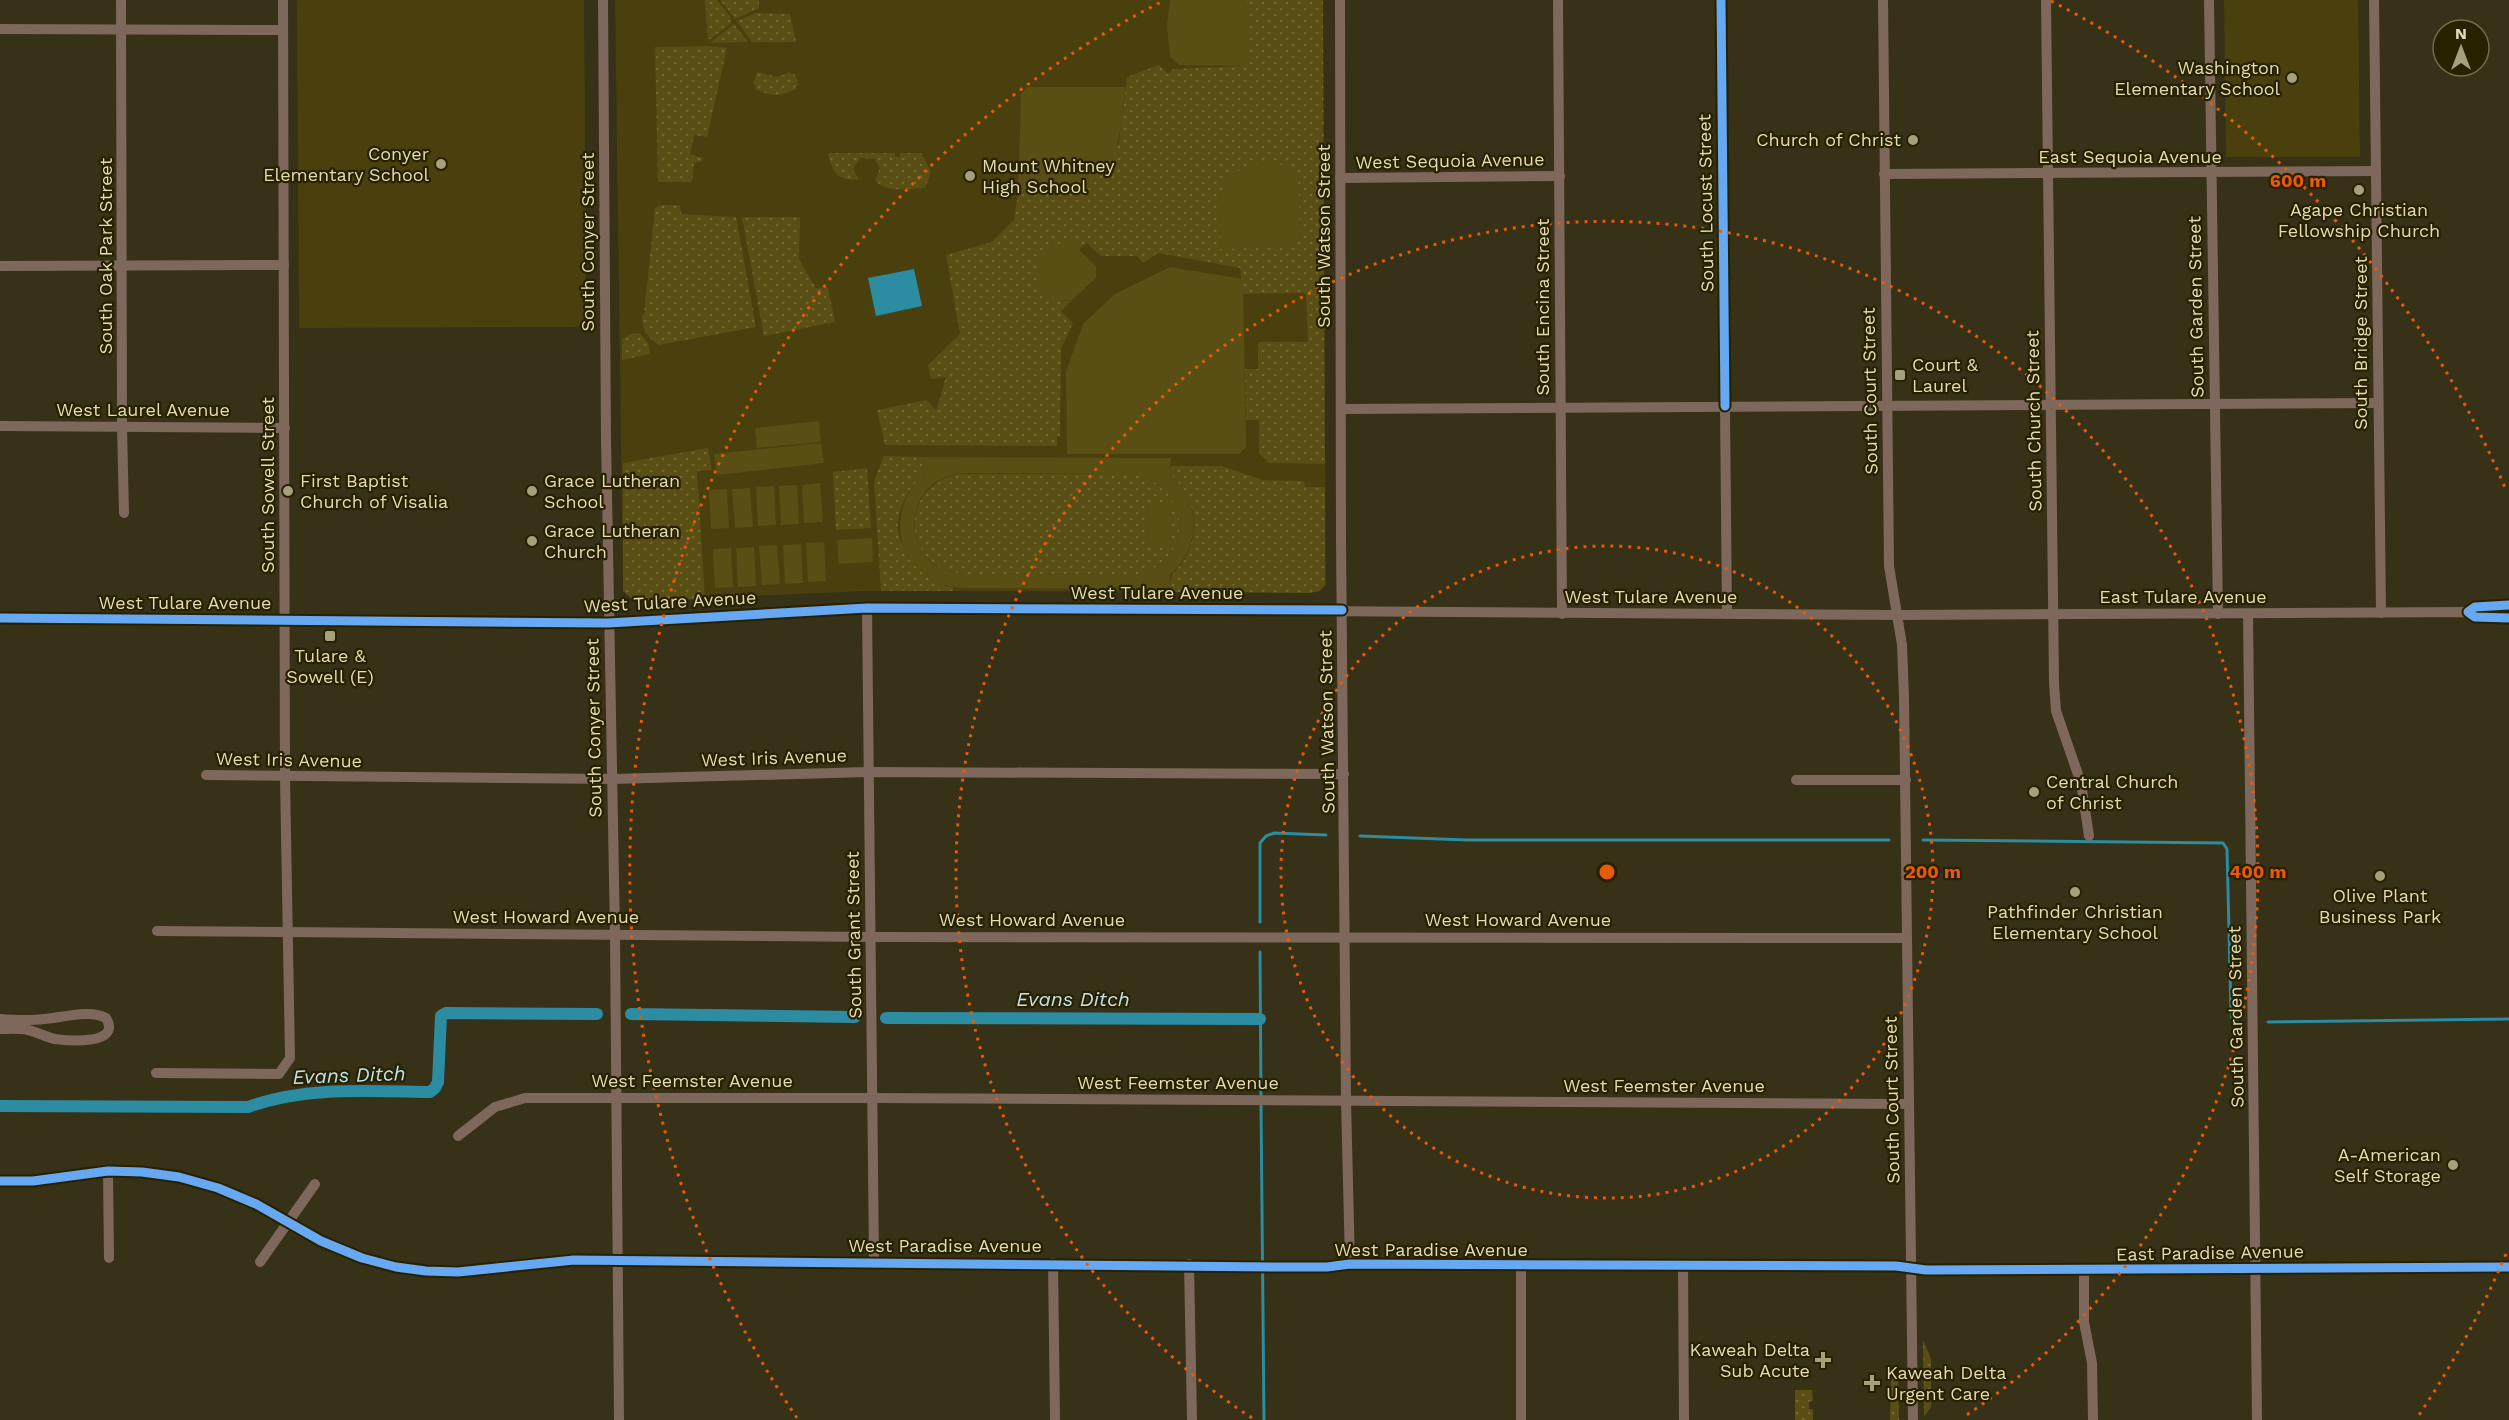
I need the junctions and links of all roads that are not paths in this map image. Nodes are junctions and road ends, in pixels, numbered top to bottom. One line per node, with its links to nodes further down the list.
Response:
1 (121, 0): 12 (street, South Oak Park Street)
2 (283, 0): 13 (street, South Sowell Street)
3 (603, 0): 48 (street, South Conyer Street)
4 (1340, 0): 19 (street, South Watson Street)
5 (1558, 0): 18 (street, South Encina Street)
6 (1721, 0): 28 (street, South Locust Street)
7 (1883, 0): 17 (street, South Court Street)
8 (2046, 0): 15 (street, South Church Street)
9 (2209, 0): 16 (street, South Garden Street)
10 (2374, 0): 14 (street, South Bridge Street)
11 (0, 28): 12 (street)
12 (121, 28): 13 (street); 20 (street, South Oak Park Street)
13 (282, 30): 21 (street, South Sowell Street)
14 (2376, 171): 16 (street, East Sequoia Avenue); 23 (street, South Bridge Street)
15 (2049, 173): 16 (street, East Sequoia Avenue); 17 (street, East Sequoia Avenue); 26 (street, South Church Street)
16 (2211, 173): 24 (street, South Garden Street)
17 (1884, 174): 25 (street, South Court Street)
18 (1560, 176): 19 (street, West Sequoia Avenue); 27 (street, South Encina Street)
19 (1340, 178): 29 (street, South Watson Street)
20 (122, 265): 21 (street); 22 (street); 31 (street, South Oak Park Street)
21 (284, 265): 32 (street, South Sowell Street)
22 (0, 266)
23 (2378, 403): 24 (street); 38 (street, South Bridge Street)
24 (2214, 404): 26 (street); 42 (street, South Garden Street)
25 (1886, 405): 26 (street); 28 (street); 44 (street, South Court Street)
26 (2051, 405): 41 (street, South Church Street)
27 (1560, 406): 28 (street); 29 (street); 39 (street, South Encina Street)
28 (1725, 406): 40 (street, South Locust Street)
29 (1341, 409): 36 (street, South Watson Street)
30 (0, 426): 31 (street, West Laurel Avenue)
31 (122, 427): 32 (street, West Laurel Avenue); 33 (street, South Oak Park Street)
32 (285, 428): 47 (street, South Sowell Street)
33 (124, 513)
34 (2509, 605): 37 (street, East Tulare Avenue)
35 (867, 608): 36 (street, West Tulare Avenue); 48 (street, West Tulare Avenue); 49 (street, South Grant Street)
36 (1342, 610): 39 (street, West Tulare Avenue); 50 (street, South Watson Street)
37 (2468, 612): 38 (street, East Tulare Avenue); 46 (street, East Tulare Avenue)
38 (2380, 613): 43 (street, East Tulare Avenue)
39 (1562, 614): 40 (street, West Tulare Avenue)
40 (1727, 614): 44 (street, West Tulare Avenue)
41 (2053, 614): 42 (street, East Tulare Avenue); 44 (street, East Tulare Avenue); 56 (street, South Church Street)
42 (2218, 614): 43 (street, East Tulare Avenue)
43 (2248, 614): 86 (street, South Garden Street)
44 (1898, 615): 55 (street, South Court Street)
45 (0, 618): 47 (street, West Tulare Avenue)
46 (2509, 618)
47 (285, 620): 48 (street, West Tulare Avenue); 52 (street, South Sowell Street)
48 (608, 623): 53 (street, South Conyer Street)
49 (868, 772): 50 (street, West Iris Avenue); 53 (street, West Iris Avenue); 61 (street, South Grant Street)
50 (1344, 774): 60 (street, South Watson Street)
51 (206, 775): 52 (street, West Iris Avenue)
52 (285, 777): 53 (street, West Iris Avenue); 58 (street, South Sowell Street)
53 (613, 779): 59 (street, South Conyer Street)
54 (1796, 780): 55 (street)
55 (1906, 780): 62 (street, South Court Street)
56 (2089, 836)
57 (157, 931): 58 (street, West Howard Avenue)
58 (286, 932): 59 (street, West Howard Avenue); 65 (street, South Sowell Street)
59 (615, 934): 61 (street, West Howard Avenue); 66 (street, South Conyer Street)
60 (1346, 936): 61 (street, West Howard Avenue); 62 (street, West Howard Avenue); 68 (street, South Watson Street)
61 (871, 937): 67 (street, South Grant Street)
62 (1907, 938): 69 (street, South Court Street)
63 (0, 1019): 64 (street)
64 (0, 1029)
65 (156, 1073)
66 (615, 1098): 67 (street, West Feemster Avenue); 70 (street, West Feemster Avenue); 76 (street, South Conyer Street)
67 (873, 1098): 68 (street, West Feemster Avenue); 77 (street, South Grant Street)
68 (1346, 1101): 69 (street, West Feemster Avenue); 81 (street, South Watson Street)
69 (1909, 1104): 85 (street, South Court Street)
70 (458, 1136)
71 (108, 1171): 72 (street, West Paradise Avenue); 74 (street, West Paradise Avenue); 75 (street)
72 (0, 1182)
73 (315, 1184): 74 (street)
74 (288, 1222): 76 (street, West Paradise Avenue); 78 (street)
75 (109, 1258)
76 (618, 1261): 77 (street, West Paradise Avenue); 88 (street, South Conyer Street)
77 (874, 1261): 79 (street, West Paradise Avenue)
78 (260, 1262)
79 (1053, 1263): 80 (street, West Paradise Avenue); 89 (street)
80 (1189, 1264): 81 (street, West Paradise Avenue); 90 (street)
81 (1350, 1264): 82 (street, West Paradise Avenue)
82 (1521, 1265): 83 (street, West Paradise Avenue); 91 (street)
83 (1683, 1265): 85 (street, West Paradise Avenue); 92 (street)
84 (2509, 1267): 86 (street, East Paradise Avenue)
85 (1911, 1268): 87 (street, East Paradise Avenue); 93 (street, South Court Street)
86 (2256, 1268): 87 (street, East Paradise Avenue); 95 (street, South Garden Street)
87 (2084, 1270): 94 (street)
88 (619, 1420)
89 (1055, 1420)
90 (1192, 1420)
91 (1521, 1420)
92 (1684, 1420)
93 (1913, 1420)
94 (2093, 1420)
95 (2257, 1420)

